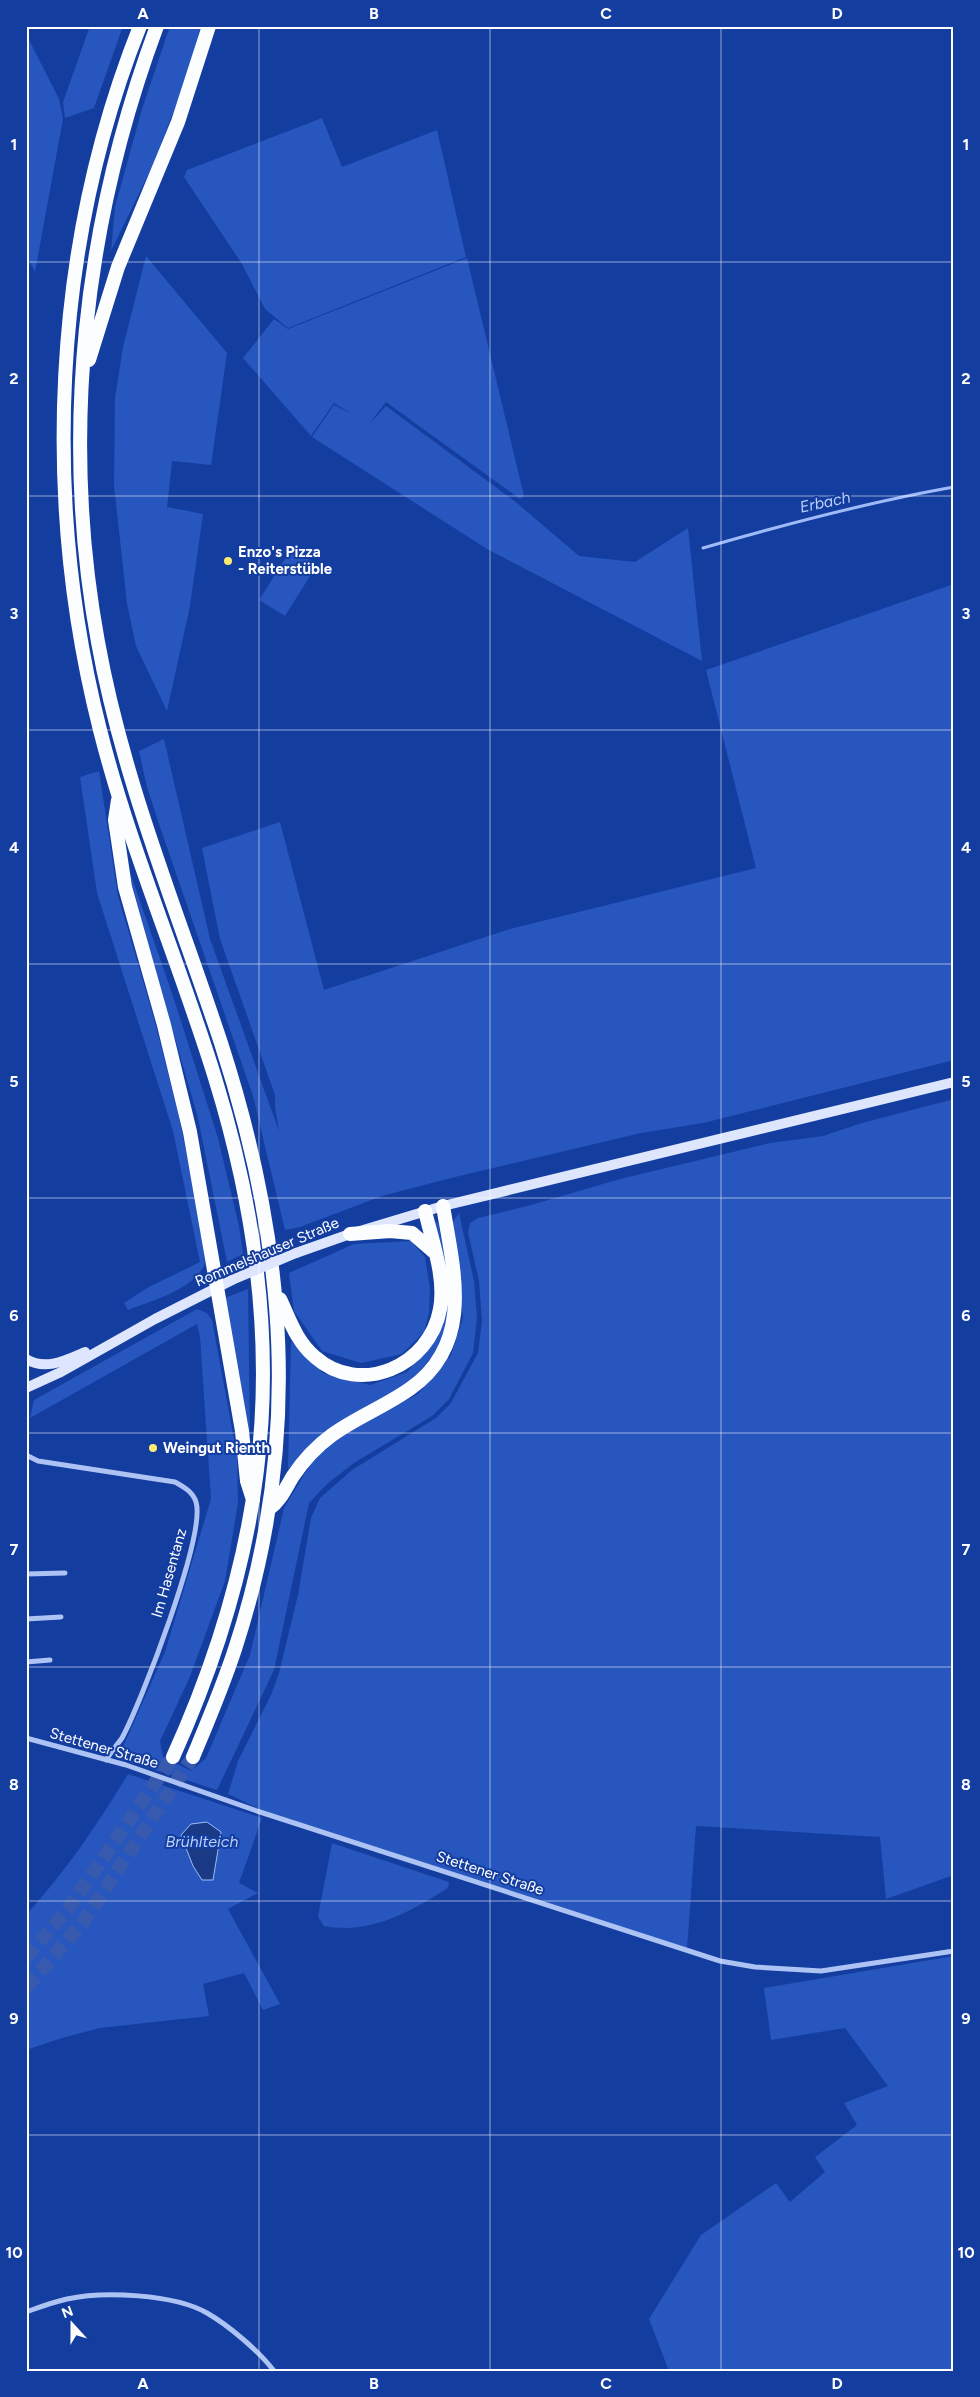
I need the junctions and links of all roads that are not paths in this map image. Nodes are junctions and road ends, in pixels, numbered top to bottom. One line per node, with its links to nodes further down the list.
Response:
1 (157, 26): 4 (highway)
2 (209, 26): 4 (highway)
3 (138, 29): 5 (highway)
4 (82, 384): 12 (highway)
5 (119, 796): 11 (highway); 17 (highway)
6 (954, 1082): 7 (main road, Rommelshauser Straße)
7 (443, 1206): 8 (main road, Rommelshauser Straße); 18 (highway)
8 (425, 1211): 9 (main road, Rommelshauser Straße); 10 (highway)
9 (350, 1234): 10 (highway); 11 (main road, Rommelshauser Straße, bridge)
10 (434, 1252): 12 (highway)
11 (216, 1288): 13 (main road, Rommelshauser Straße); 17 (highway)
12 (276, 1291): 18 (highway)
13 (128, 1334): 14 (main road); 15 (main road, Rommelshauser Straße)
14 (26, 1359)
15 (26, 1388)
16 (26, 1455): 28 (street, Im Hasentanz)
17 (254, 1502): 26 (highway)
18 (268, 1509): 27 (highway)
19 (64, 1573): 20 (street)
20 (26, 1574)
21 (61, 1617): 22 (street)
22 (26, 1619)
23 (50, 1660): 24 (street)
24 (26, 1662)
25 (26, 1738): 28 (street, Stettener Straße)
26 (173, 1757)
27 (193, 1757)
28 (106, 1760): 29 (street, Stettener Straße)
29 (954, 1951)
30 (26, 2312): 31 (street)
31 (274, 2371)

